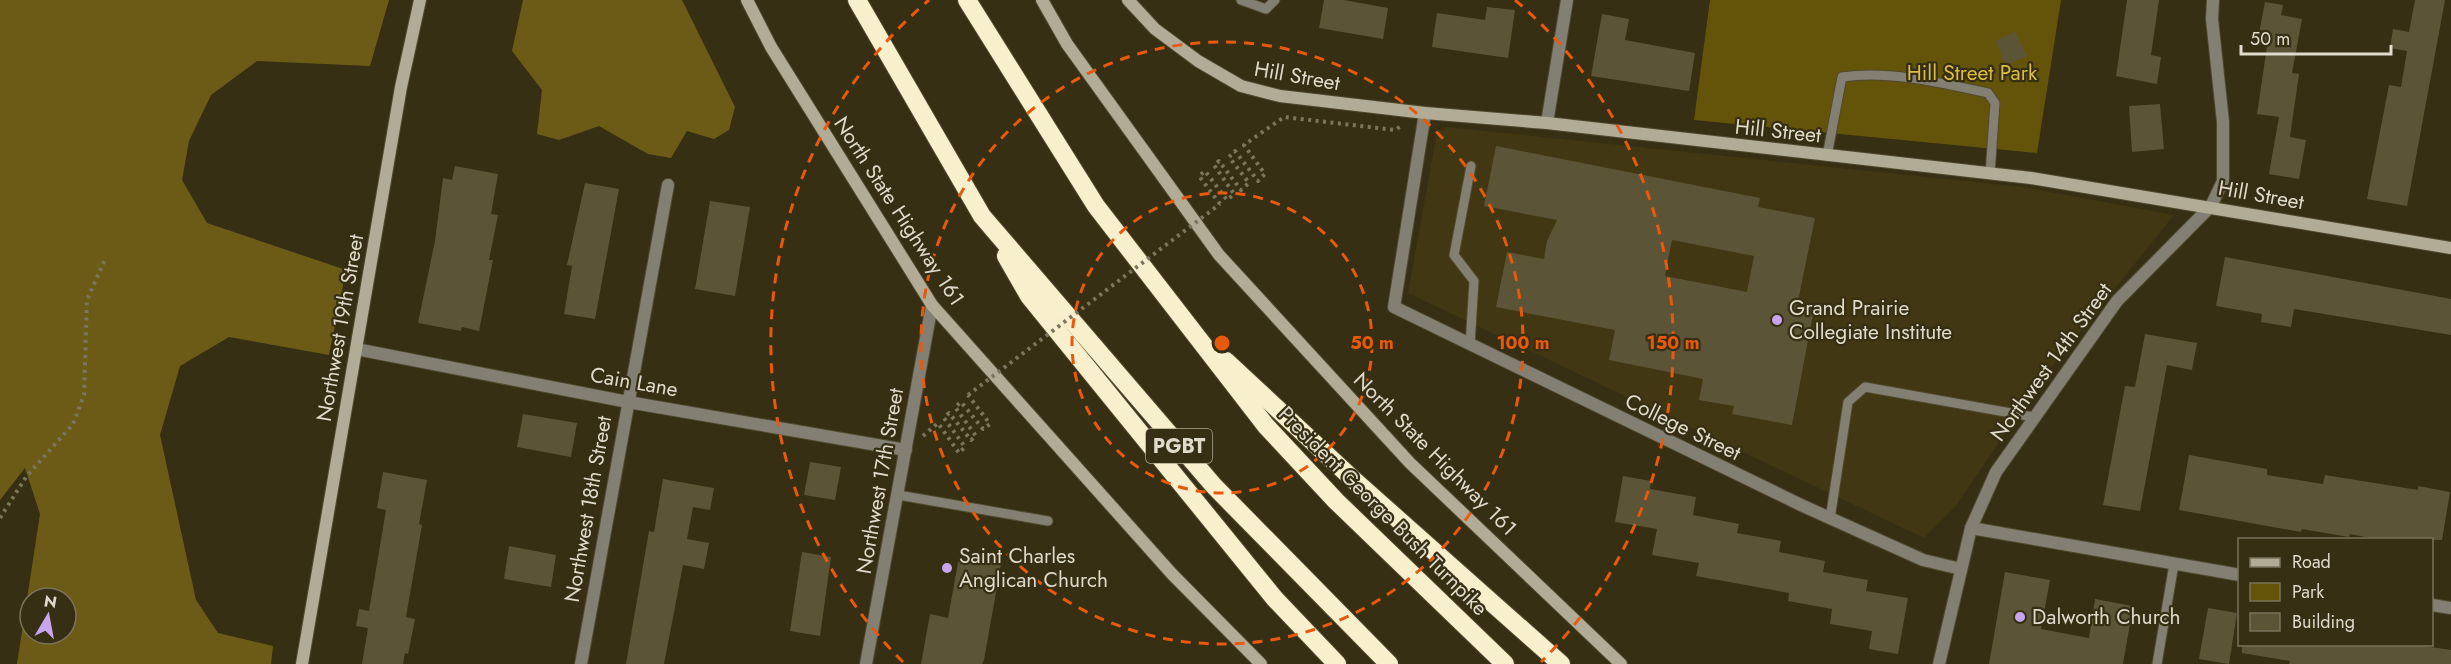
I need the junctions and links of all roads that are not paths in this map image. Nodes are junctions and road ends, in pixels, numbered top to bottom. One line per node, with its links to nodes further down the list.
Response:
1 (420, 0): 23 (street, Northwest 19th Street)
2 (747, 0): 20 (street, North State Highway 161)
3 (857, 0): 18 (highway, PGBT)
4 (968, 0): 21 (highway, President George Bush Turnpike)
5 (1042, 0): 44 (street, North State Highway 161)
6 (1128, 0): 11 (street, Hill Street)
7 (1241, 0): 8 (lane)
8 (1275, 0)
9 (1567, 0): 12 (street)
10 (2213, 0): 17 (street, Northwest 14th Street)
11 (1425, 113): 12 (street, Hill Street); 22 (street, College Street)
12 (1547, 123): 13 (street, Hill Street)
13 (1827, 156): 15 (street, Hill Street); 15 (lane)
14 (1471, 166): 22 (lane)
15 (1990, 174): 17 (street, Hill Street)
16 (668, 185): 24 (street, Northwest 18th Street)
17 (2211, 206): 19 (street, Hill Street); 25 (street, Northwest 14th Street)
18 (982, 216): 40 (highway); 41 (highway, PGBT)
19 (2451, 248)
20 (932, 305): 26 (street, Northwest 17th Street); 39 (street, North State Highway 161)
21 (1186, 324): 42 (highway, President George Bush Turnpike); 43 (highway)
22 (1470, 345): 28 (street, College Street)
23 (356, 349): 24 (street, Cain Lane); 36 (street, Northwest 19th Street)
24 (627, 402): 26 (street, Cain Lane); 37 (street, Northwest 18th Street)
25 (2034, 417): 28 (lane); 30 (street, Northwest 14th Street)
26 (906, 450): 27 (street, Northwest 17th Street)
27 (898, 495): 29 (lane); 38 (street, Northwest 17th Street)
28 (1830, 519): 32 (street, College Street)
29 (1048, 521)
30 (1971, 528): 31 (street); 32 (street, Northwest 14th Street)
31 (2174, 564): 33 (street); 46 (lane)
32 (1961, 569): 45 (street, Northwest 14th Street)
33 (2238, 575)
34 (2433, 605): 35 (street)
35 (2451, 608)
36 (302, 664)
37 (581, 664)
38 (866, 664)
39 (1261, 664)
40 (1337, 664)
41 (1389, 664)
42 (1505, 664)
43 (1561, 664)
44 (1621, 664)
45 (1939, 664)
46 (2157, 664)

